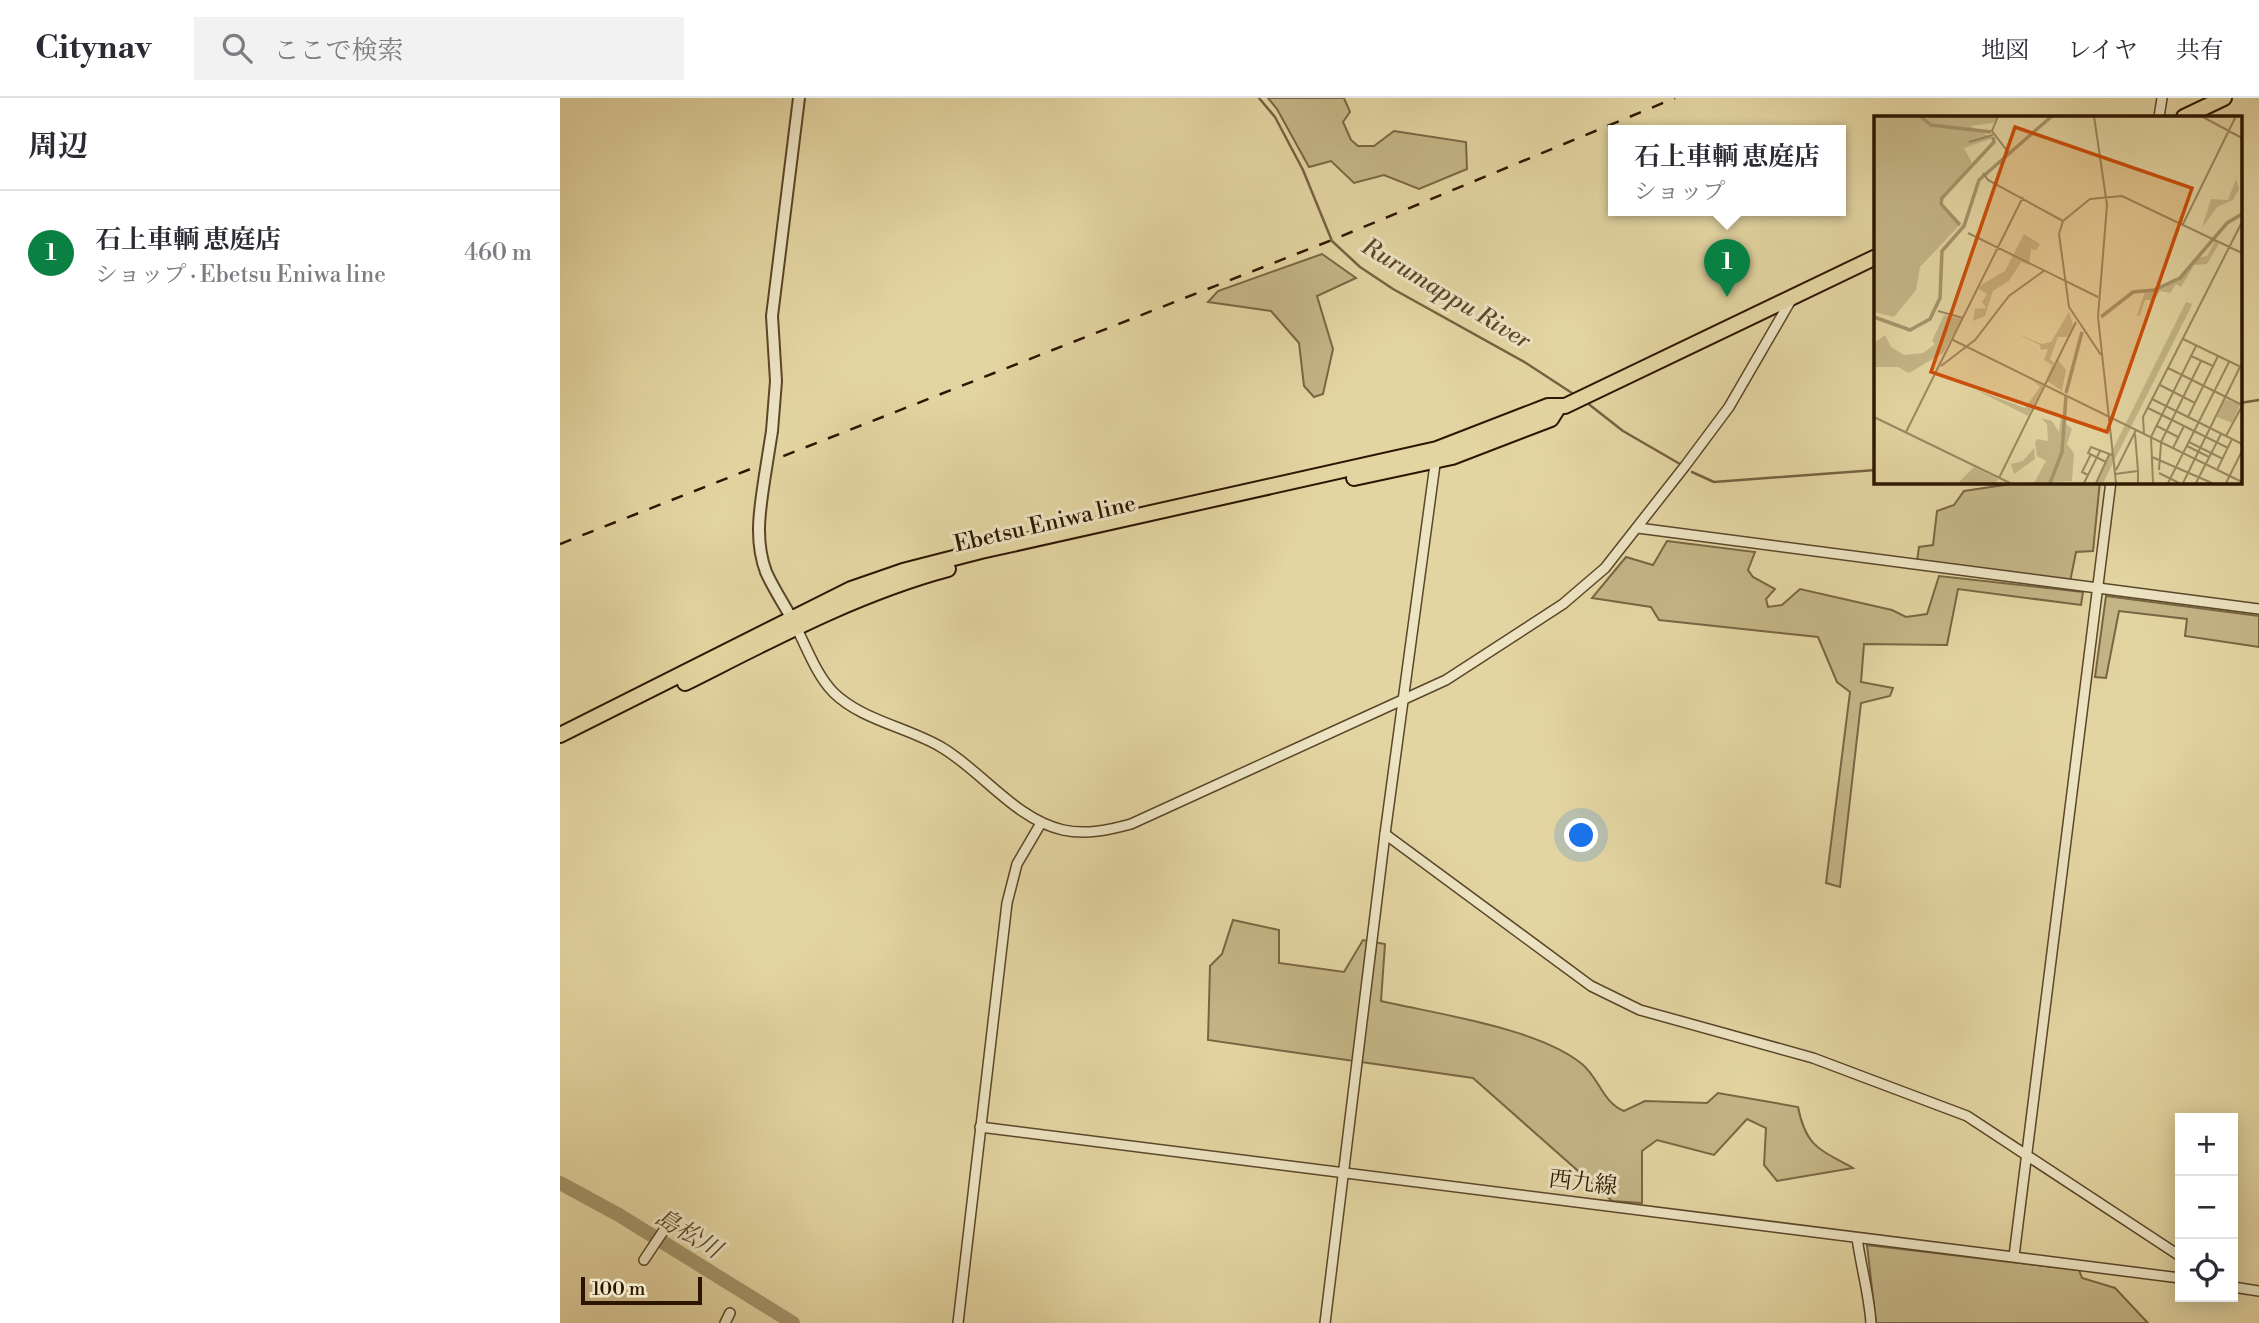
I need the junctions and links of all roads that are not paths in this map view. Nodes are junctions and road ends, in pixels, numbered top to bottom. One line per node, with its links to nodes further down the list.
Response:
1 (799, 98): 13 (street, bridge)
2 (2162, 98): 4 (street)
3 (2224, 98): 5 (main road)
4 (2159, 116)
5 (2186, 116)
6 (1874, 258): 7 (main road, Ebetsu Eniwa line)
7 (1793, 297): 8 (main road, Ebetsu Eniwa line); 10 (street)
8 (1436, 456): 13 (main road, Ebetsu Eniwa line); 14 (street)
9 (2111, 483): 11 (street)
10 (1638, 528): 11 (street); 14 (street)
11 (2096, 588): 12 (street); 20 (street)
12 (2259, 609)
13 (794, 623): 15 (main road, Ebetsu Eniwa line); 16 (main road, Ebetsu Eniwa line); 17 (street)
14 (1403, 699): 17 (street); 18 (street)
15 (560, 735)
16 (560, 745)
17 (1041, 823): 19 (street)
18 (1385, 834): 20 (street); 21 (street)
19 (980, 1127): 21 (street, 西九線); 32 (street)
20 (2027, 1154): 24 (street); 26 (street)
21 (1343, 1172): 23 (street, 西九線); 33 (street)
22 (670, 1220): 25 (street)
23 (1857, 1238): 26 (street, 西九線); 34 (street)
24 (2175, 1253)
25 (647, 1256)
26 (2014, 1256): 27 (street, 西九線)
27 (2175, 1277)
28 (2238, 1288): 29 (street)
29 (2259, 1291)
30 (730, 1313): 31 (street)
31 (725, 1323)
32 (958, 1323)
33 (1325, 1323)
34 (1871, 1323)

